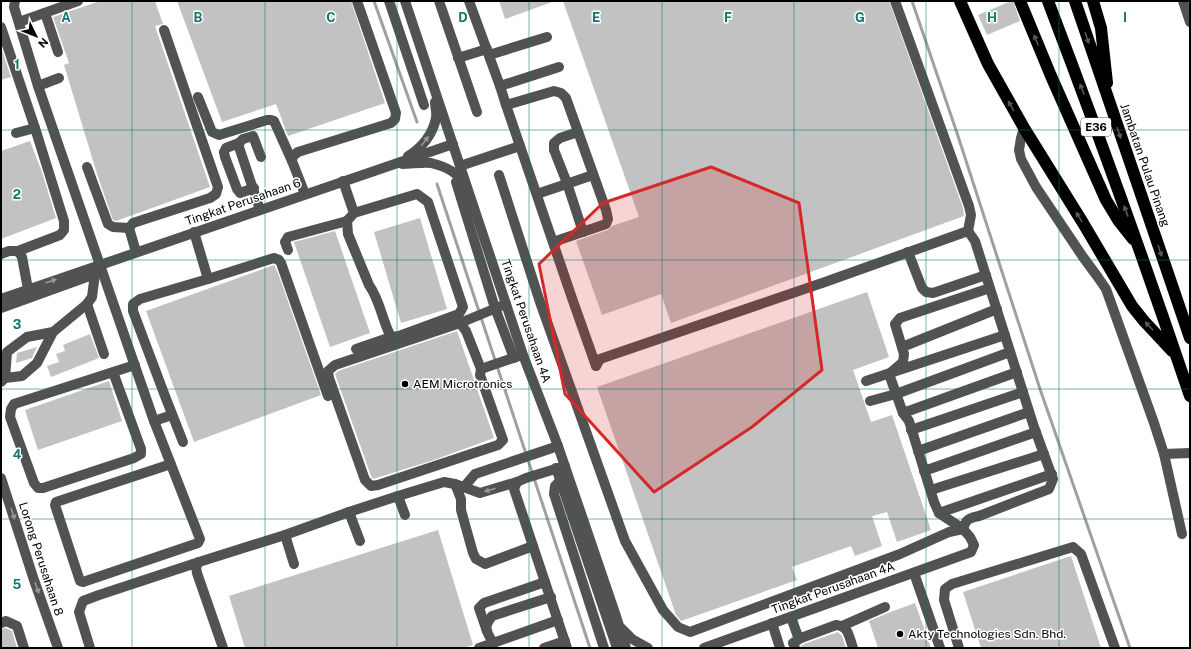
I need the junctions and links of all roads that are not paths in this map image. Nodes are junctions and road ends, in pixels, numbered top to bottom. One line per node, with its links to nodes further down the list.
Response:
1 (14, 1): 16 (street)
2 (78, 1): 15 (street)
3 (357, 1): 44 (street)
4 (389, 1): 25 (street)
5 (405, 1): 24 (street, Tingkat Perusahaan 4A)
6 (439, 1): 23 (street)
7 (469, 1): 22 (street)
8 (895, 1): 60 (street)
9 (960, 1): 37 (highway, one-way to 9)
10 (1020, 1): 64 (highway, E36, one-way to 10)
11 (1048, 1): 64 (highway, E36, one-way to 11)
12 (1074, 1): 33 (highway, Jambatan Pulau Pinang / E36, one-way to 33)
13 (1093, 1): 33 (highway)
14 (1183, 1): 17 (street)
15 (46, 13): 16 (street); 21 (street)
16 (19, 22): 29 (street)
17 (1190, 22)
18 (1, 27): 36 (street)
19 (164, 30): 59 (street)
20 (547, 36): 22 (street)
21 (58, 52)
22 (488, 52): 23 (street); 30 (street)
23 (458, 58): 35 (street)
24 (424, 59): 25 (street); 28 (street, Tingkat Perusahaan 4A)
25 (410, 63): 34 (street)
26 (559, 67): 30 (street)
27 (59, 78): 29 (street)
28 (432, 83): 41 (street, Tingkat Perusahaan 4A); 45 (street, Tingkat Perusahaan 6, one-way to 28)
29 (38, 86): 70 (street)
30 (500, 86): 32 (street)
31 (198, 97): 44 (street)
32 (506, 104): 38 (street); 42 (street)
33 (1109, 104): 88 (highway, Jambatan Pulau Pinang / E36, one-way to 88)
34 (424, 105)
35 (477, 112)
36 (35, 128): 39 (street); 66 (street)
37 (1024, 128): 93 (highway, one-way to 37); 118 (street)
38 (578, 132): 49 (street); 52 (street)
39 (16, 133)
40 (239, 143): 43 (street); 53 (street); 53 (street)
41 (452, 144): 45 (street, Tingkat Perusahaan 6); 46 (street, Tingkat Perusahaan 4A)
42 (520, 146): 46 (street); 55 (street)
43 (261, 157)
44 (292, 161): 54 (street)
45 (394, 164): 50 (street, Tingkat Perusahaan 6); 56 (street, Tingkat Perusahaan 6)
46 (460, 166): 56 (street, Tingkat Perusahaan 4A)
47 (87, 167): 59 (street)
48 (500, 175): 132 (street)
49 (593, 175): 52 (street); 62 (street)
50 (343, 181): 54 (street, Tingkat Perusahaan 6); 58 (street)
51 (456, 182): 56 (street)
52 (567, 184): 55 (street); 62 (street)
53 (254, 188): 57 (street)
54 (305, 194): 57 (street, Tingkat Perusahaan 6)
55 (537, 194): 63 (street)
56 (468, 199): 74 (street, Tingkat Perusahaan 4A); 75 (street)
57 (260, 210): 61 (street, Tingkat Perusahaan 6)
58 (350, 217): 65 (street); 87 (street); 87 (street)
59 (129, 228): 67 (street)
60 (968, 230): 68 (street); 72 (street)
61 (194, 232): 67 (street, Tingkat Perusahaan 6); 73 (street)
62 (583, 232): 63 (street)
63 (553, 242): 68 (street)
64 (1140, 248): 93 (highway, E36)
65 (288, 250)
66 (18, 251): 69 (street); 77 (street)
67 (136, 252): 70 (street, Tingkat Perusahaan 6)
68 (908, 252): 72 (street)
69 (1, 254)
70 (100, 265): 71 (street); 77 (street, Tingkat Perusahaan 6, one-way to 70); 95 (street)
71 (95, 274): 79 (street); 81 (street)
72 (986, 275): 76 (street)
73 (208, 279): 104 (street); 109 (street)
74 (499, 284): 75 (street); 80 (street, Tingkat Perusahaan 4A)
75 (489, 287): 83 (street)
76 (990, 288): 82 (street); 89 (street)
77 (28, 289): 78 (street, Tingkat Perusahaan 6)
78 (1, 298)
79 (87, 304): 85 (street); 92 (street)
80 (506, 304): 83 (street); 94 (street, Tingkat Perusahaan 4A)
81 (1, 308)
82 (997, 309): 86 (street); 89 (street)
83 (492, 310): 84 (street); 94 (street)
84 (460, 323): 96 (street); 96 (street)
85 (53, 332): 100 (street); 100 (street)
86 (1005, 335): 91 (street); 99 (street)
87 (391, 337): 90 (street)
88 (1190, 338)
89 (902, 347): 99 (street)
90 (356, 349)
91 (1010, 352): 98 (street); 103 (street)
92 (104, 354)
93 (1176, 354): 105 (highway, E36)
94 (514, 358): 96 (street); 114 (street, Tingkat Perusahaan 4A)
95 (135, 365): 97 (street); 110 (street)
96 (485, 368)
97 (113, 372): 97 (street)
98 (1016, 372): 102 (street); 108 (street)
99 (889, 374): 101 (street); 103 (street)
100 (3, 380)
101 (866, 381)
102 (1023, 392): 107 (street); 111 (street)
103 (896, 394): 106 (street); 108 (street)
104 (328, 396)
105 (1190, 396)
106 (870, 401)
107 (1029, 412): 112 (street); 115 (street)
108 (903, 413): 111 (street)
109 (172, 415): 110 (street); 113 (street)
110 (154, 421): 119 (street)
111 (911, 430): 115 (street)
112 (1036, 432): 117 (street); 121 (street)
113 (183, 442)
114 (558, 446): 120 (street, Tingkat Perusahaan 4A); 126 (street)
115 (918, 451): 121 (street)
116 (1190, 453): 118 (street)
117 (1044, 454): 122 (street); 127 (street)
118 (1164, 454): 133 (street)
119 (171, 464): 119 (street)
120 (560, 467): 124 (street); 125 (street, Tingkat Perusahaan 4A)
121 (924, 471): 127 (street)
122 (1052, 474): 130 (street); 132 (street)
123 (1, 478): 154 (street, Lorong Perusahaan 8, one-way to 154)
124 (521, 480): 126 (street, one-way to 126); 136 (street)
125 (565, 480): 143 (street, Tingkat Perusahaan 4A); 159 (street); 160 (street)
126 (460, 485): 128 (street); 136 (street)
127 (930, 490): 130 (street)
128 (398, 496): 129 (street); 131 (street)
129 (349, 512): 134 (street); 135 (street)
130 (939, 513): 132 (street)
131 (405, 516)
132 (963, 529): 139 (street, Tingkat Perusahaan 4A)
133 (1182, 534)
134 (285, 535): 137 (street); 138 (street)
135 (360, 541)
136 (533, 546): 140 (street)
137 (199, 562): 155 (street); 156 (street)
138 (294, 564)
139 (914, 573): 144 (street, Tingkat Perusahaan 4A); 167 (street)
140 (545, 582): 141 (street); 149 (street)
141 (550, 597): 145 (street); 149 (street)
142 (885, 607): 148 (street)
143 (615, 613): 161 (street, Tingkat Perusahaan 4A); 162 (street)
144 (791, 617): 147 (street, Tingkat Perusahaan 4A); 150 (street)
145 (558, 620): 151 (street); 152 (street)
146 (1, 623): 153 (street)
147 (772, 623): 163 (street, Tingkat Perusahaan 4A); 164 (street)
148 (842, 626): 150 (street); 166 (street)
149 (487, 631): 151 (street)
150 (801, 638): 165 (street)
151 (493, 643): 157 (street)
152 (566, 644): 158 (street)
153 (24, 648)
154 (58, 648)
155 (90, 648)
156 (223, 648)
157 (479, 648)
158 (544, 648)
159 (604, 648)
160 (617, 648)
161 (626, 648)
162 (648, 648)
163 (704, 648)
164 (780, 648)
165 (795, 648)
166 (853, 648)
167 (940, 648)
168 (959, 648): 169 (street)
169 (1115, 648)

